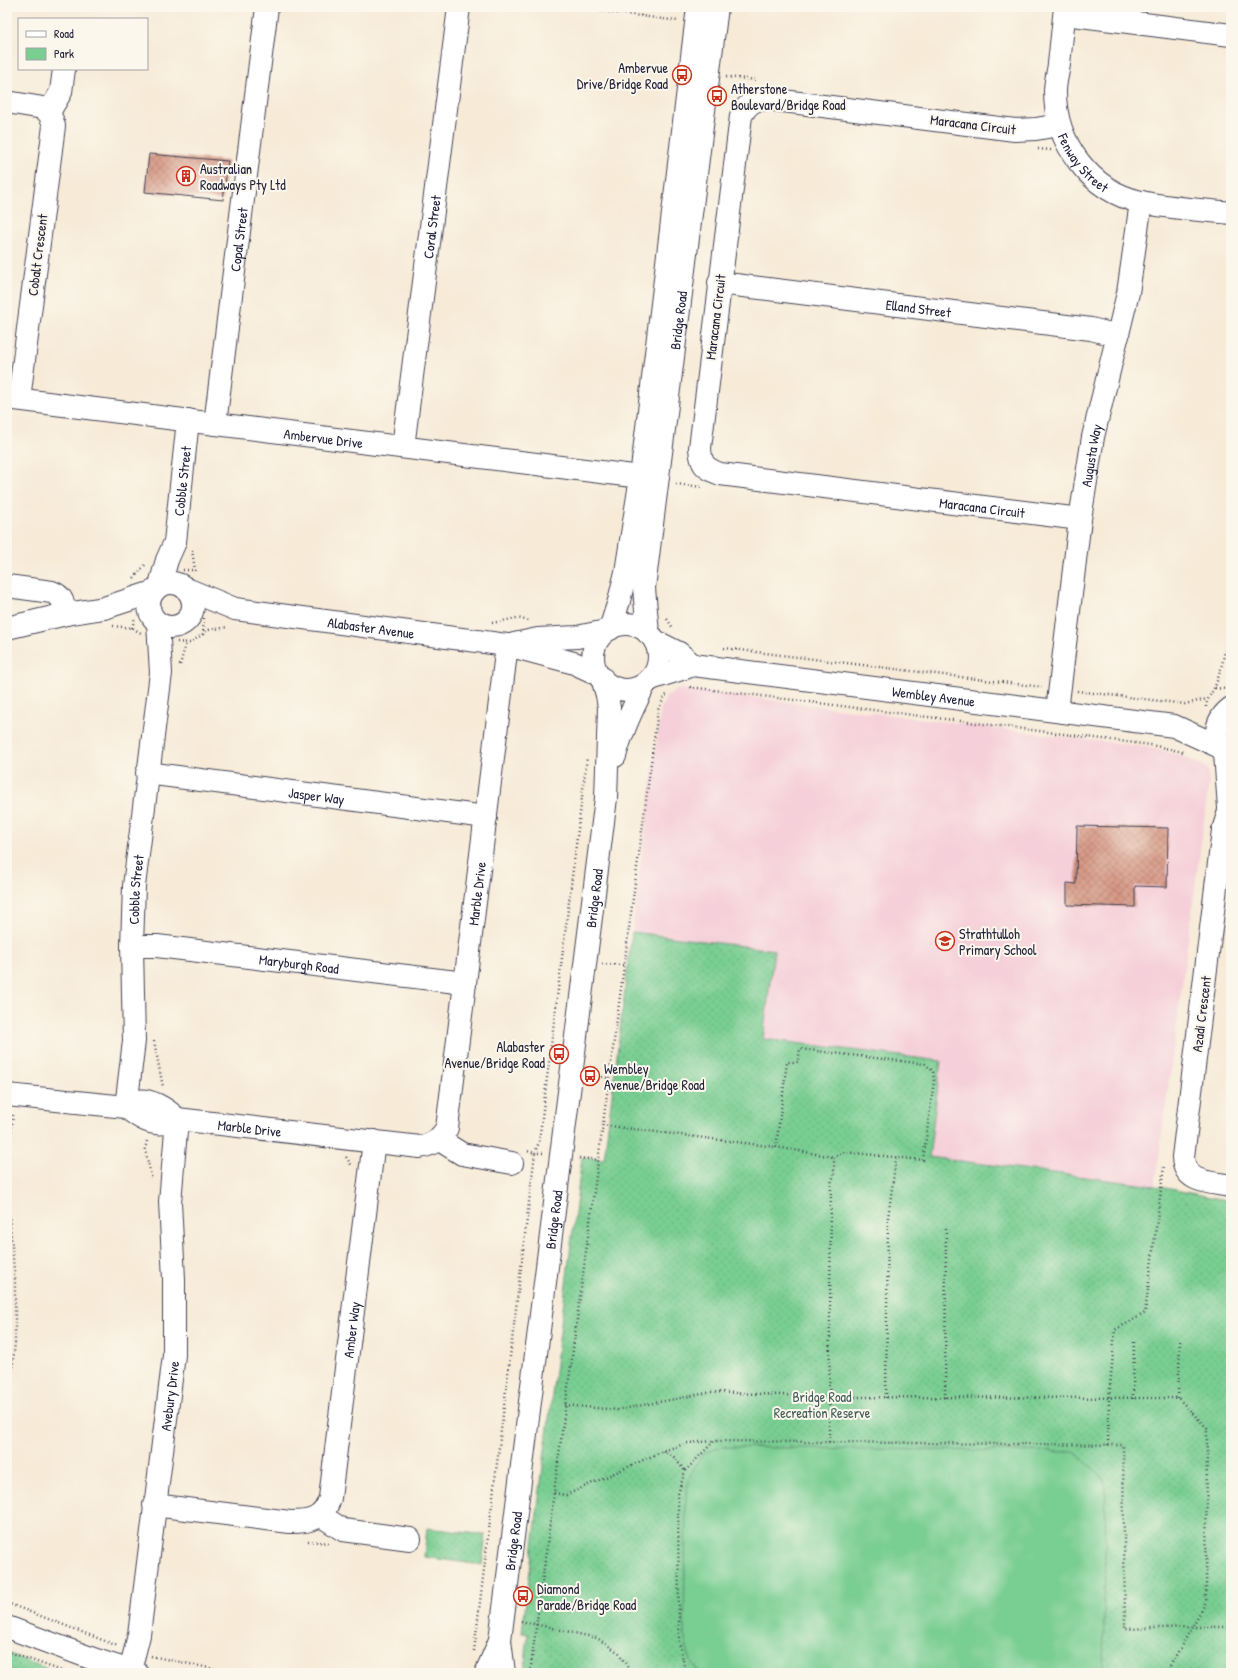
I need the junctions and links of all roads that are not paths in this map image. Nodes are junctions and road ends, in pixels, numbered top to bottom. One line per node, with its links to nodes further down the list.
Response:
1 (267, 7): 17 (street, Copal Street)
2 (459, 7): 18 (street, Coral Street)
3 (698, 7): 19 (street, Bridge Road)
4 (717, 7): 31 (street, Bridge Road)
5 (1065, 10): 6 (street); 10 (street, Fenway Street)
6 (1231, 35)
7 (64, 70): 9 (street)
8 (7, 102): 9 (street)
9 (48, 112): 15 (street, Cobalt Crescent)
10 (1059, 125): 11 (street, Fenway Street); 13 (street, Maracana Circuit)
11 (1141, 202): 12 (street, Fenway Street); 14 (street, Augusta Way)
12 (1231, 213)
13 (720, 283): 14 (street, Elland Street); 20 (street, Maracana Circuit)
14 (1118, 336): 20 (street, Augusta Way)
15 (13, 398): 16 (street, Ambervue Drive)
16 (188, 420): 17 (street, Ambervue Drive); 21 (street, Cobble Street)
17 (214, 424): 18 (street, Ambervue Drive)
18 (403, 447): 19 (street, Ambervue Drive)
19 (641, 477): 30 (street, Bridge Road)
20 (1080, 519): 36 (street, Augusta Way)
21 (183, 544): 22 (street, Cobble Street); 24 (street, Cobble Street)
22 (190, 584): 24 (street); 25 (street, Alabaster Avenue); 29 (street)
23 (7, 586): 26 (street)
24 (156, 589): 27 (street, Alabaster Avenue); 29 (street)
25 (235, 609): 29 (street, Alabaster Avenue); 32 (street, Alabaster Avenue)
26 (66, 614): 27 (street, Alabaster Avenue); 28 (street, Alabaster Avenue)
27 (106, 617): 29 (street, Alabaster Avenue)
28 (7, 628)
29 (172, 630): 40 (street, Cobble Street)
30 (608, 630): 31 (street); 32 (street, Alabaster Avenue); 34 (street)
31 (652, 637): 33 (street); 35 (street)
32 (507, 645): 34 (street, Alabaster Avenue); 43 (street, Marble Drive)
33 (693, 665): 35 (street, Wembley Avenue); 36 (street, Wembley Avenue)
34 (600, 676): 35 (street); 41 (street, Bridge Road)
35 (647, 682): 41 (street, Bridge Road)
36 (1057, 711): 38 (street, Wembley Avenue)
37 (1223, 713): 38 (street, Wembley Avenue); 39 (street, Azadi Crescent)
38 (1174, 726): 39 (street, Wembley Avenue)
39 (1226, 752): 42 (street, Azadi Crescent)
40 (147, 773): 43 (street, Jasper Way); 44 (street, Cobble Street)
41 (606, 798): 57 (street, Bridge Road)
42 (1230, 807): 52 (street, Azadi Crescent)
43 (486, 817): 45 (street, Marble Drive)
44 (132, 946): 45 (street, Maryburgh Road); 47 (street, Cobble Street)
45 (465, 984): 49 (street, Marble Drive)
46 (10, 1104): 47 (street)
47 (126, 1107): 48 (street)
48 (177, 1119): 50 (street, Marble Drive); 53 (street, Avebury Drive)
49 (438, 1139): 50 (street, Marble Drive); 51 (street)
50 (374, 1141): 54 (street, Amber Way)
51 (512, 1163)
52 (1231, 1186)
53 (154, 1504): 54 (street); 58 (street, Avebury Drive)
54 (320, 1515): 55 (street)
55 (410, 1539)
56 (7, 1627): 58 (street)
57 (500, 1640): 59 (street, Bridge Road); 60 (street, Bridge Road)
58 (141, 1660)
59 (486, 1673)
60 (504, 1673)

